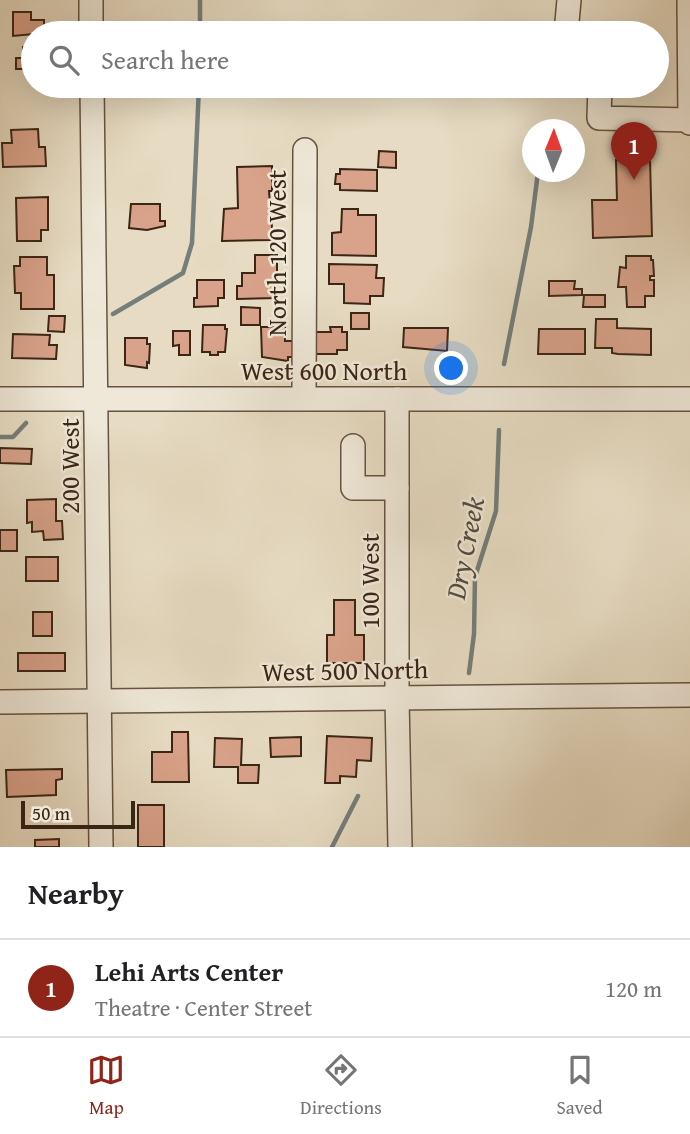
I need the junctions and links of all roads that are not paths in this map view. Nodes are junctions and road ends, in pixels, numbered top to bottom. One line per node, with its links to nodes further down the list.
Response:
1 (90, 0): 4 (street)
2 (569, 0): 5 (street)
3 (689, 0): 8 (street)
4 (91, 21)
5 (567, 21)
6 (92, 98): 13 (street, 200 West)
7 (600, 98): 8 (street)
8 (690, 121)
9 (305, 150): 10 (street, North 120 West)
10 (304, 398): 11 (street, West 600 North); 13 (street, West 600 North)
11 (397, 398): 14 (street, West 600 North); 16 (street, 100 West)
12 (0, 399): 13 (street, West 600 North)
13 (97, 399): 19 (street, 200 West)
14 (690, 399)
15 (353, 446): 16 (street)
16 (397, 488): 18 (street, 100 West)
17 (690, 695): 18 (street, West 500 North)
18 (397, 698): 19 (street, West 500 North); 22 (street, 100 West)
19 (98, 701): 20 (street, West 500 North); 21 (street, 200 West)
20 (0, 702)
21 (101, 847)
22 (400, 847)

